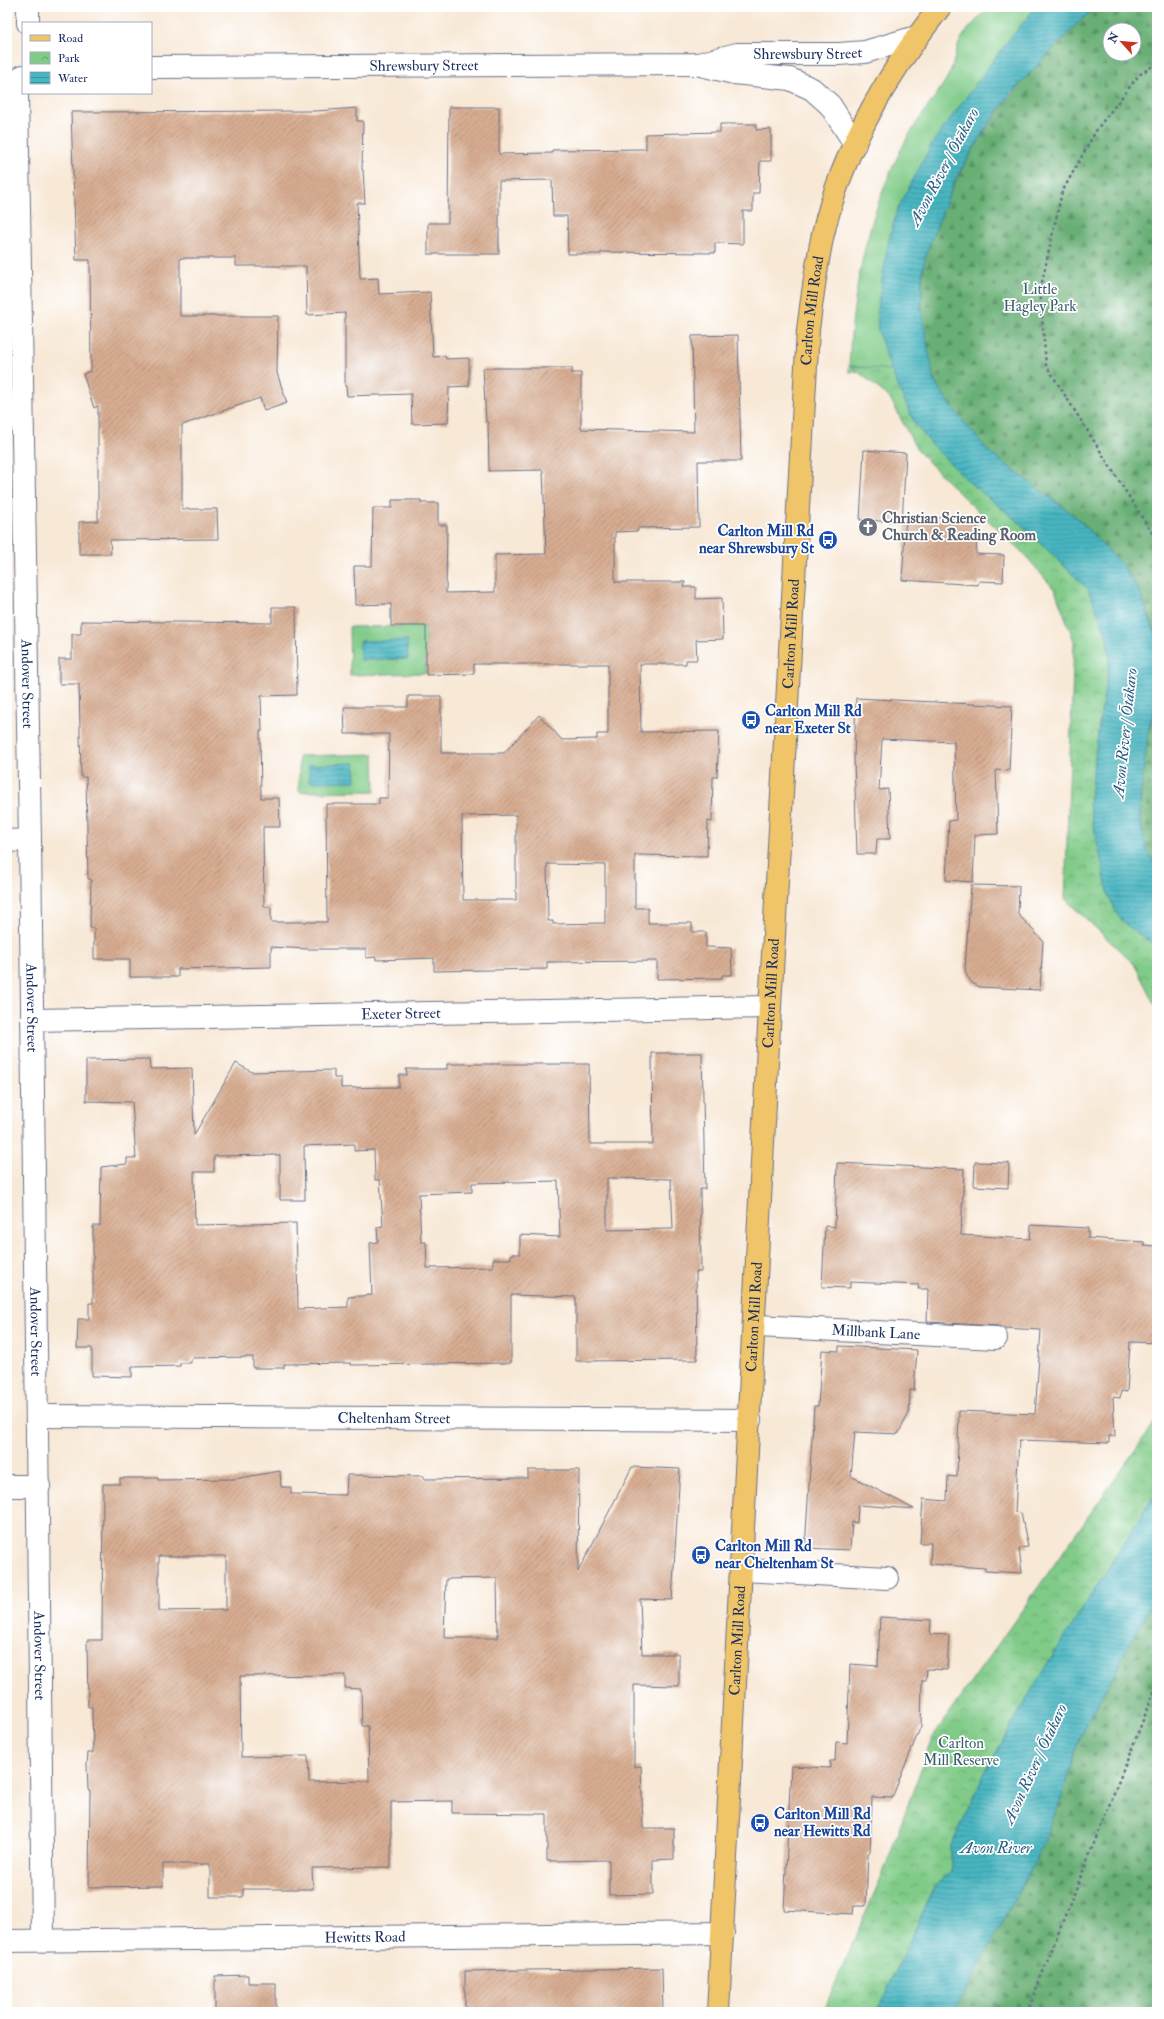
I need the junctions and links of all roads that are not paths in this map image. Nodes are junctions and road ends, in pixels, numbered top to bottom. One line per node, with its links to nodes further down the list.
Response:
1 (28, 7): 3 (street)
2 (940, 7): 4 (main road, Carlton Mill Road)
3 (28, 22)
4 (916, 38): 5 (street, Shrewsbury Street); 8 (main road, Carlton Mill Road)
5 (698, 64): 6 (street, Shrewsbury Street); 8 (street, Shrewsbury Street)
6 (152, 67)
7 (16, 79): 9 (street, Andover Street)
8 (855, 144): 12 (main road, Carlton Mill Road)
9 (15, 393): 10 (street, Andover Street)
10 (30, 840): 11 (street); 13 (street, Andover Street)
11 (7, 841)
12 (770, 1007): 13 (street, Exeter Street); 14 (main road, Carlton Mill Road)
13 (32, 1020): 16 (street, Andover Street)
14 (755, 1326): 15 (street, Millbank Lane); 17 (main road, Carlton Mill Road)
15 (996, 1338)
16 (38, 1416): 17 (street, Cheltenham Street); 19 (street, Andover Street)
17 (750, 1420): 20 (main road, Carlton Mill Road)
18 (7, 1486): 19 (street)
19 (39, 1486): 23 (street, Andover Street)
20 (743, 1570): 21 (street); 22 (main road, Carlton Mill Road)
21 (887, 1578)
22 (723, 1933): 23 (street, Hewitts Road); 25 (main road, Carlton Mill Road)
23 (43, 1940): 24 (street, Hewitts Road)
24 (7, 1941)
25 (718, 2012)

